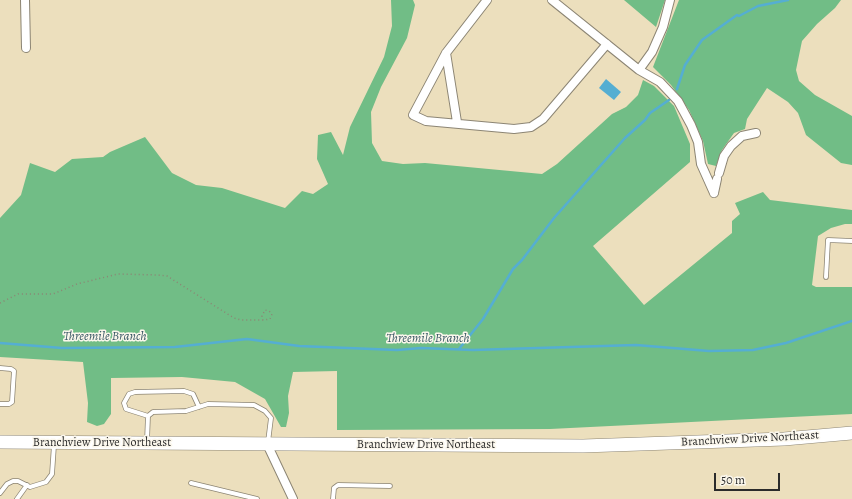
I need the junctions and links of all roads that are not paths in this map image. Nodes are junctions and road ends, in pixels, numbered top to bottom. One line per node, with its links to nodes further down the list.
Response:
1 (25, 0): 6 (street)
2 (487, 0): 7 (street)
3 (552, 0): 5 (street)
4 (670, 0): 8 (street)
5 (607, 44): 8 (street); 9 (street)
6 (26, 48)
7 (446, 53): 9 (street); 9 (street)
8 (639, 70): 10 (street)
9 (457, 122)
10 (756, 134)
11 (852, 241): 12 (lane)
12 (826, 277)
13 (0, 368): 14 (lane)
14 (0, 404)
15 (200, 407): 16 (lane); 16 (lane); 21 (lane)
16 (148, 416): 20 (lane)
17 (852, 433): 21 (main road, Branchview Drive Northeast)
18 (0, 442): 19 (main road, Branchview Drive Northeast)
19 (54, 442): 20 (main road, Branchview Drive Northeast); 23 (lane)
20 (147, 443): 21 (main road, Branchview Drive Northeast)
21 (267, 444): 28 (street)
22 (191, 483): 27 (lane)
23 (27, 485): 25 (lane); 26 (lane)
24 (390, 486): 29 (lane)
25 (0, 493)
26 (17, 499)
27 (257, 499)
28 (293, 499)
29 (333, 499)

